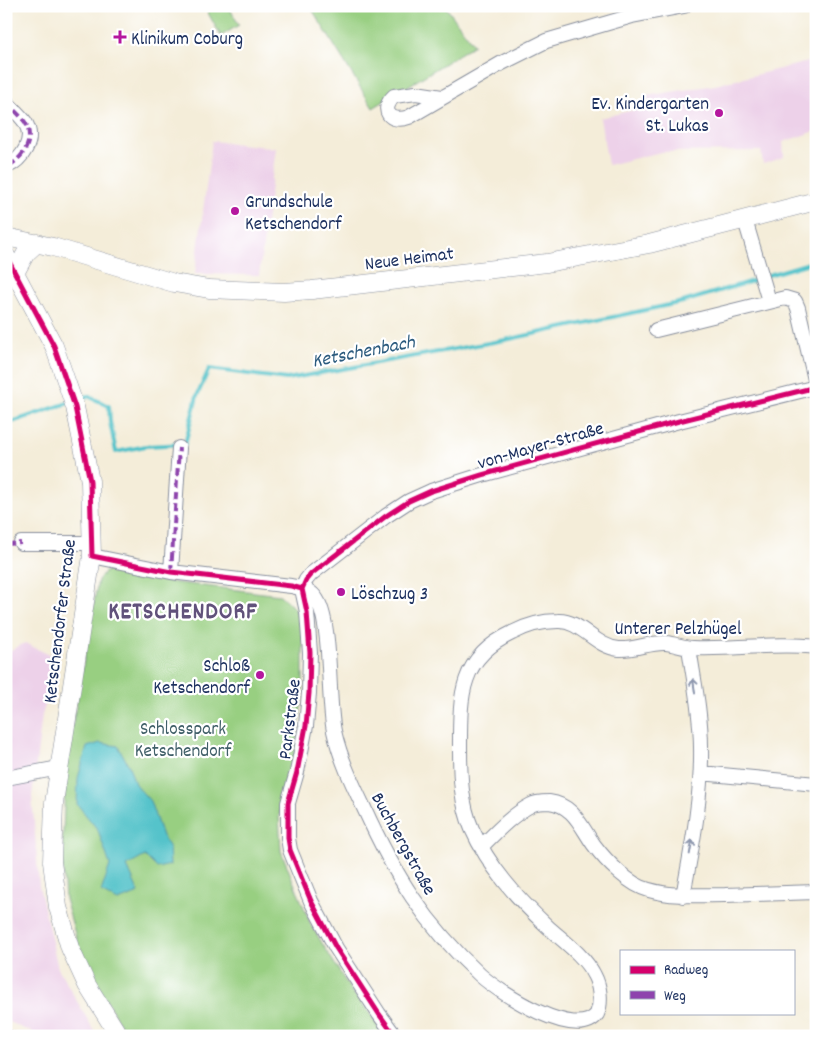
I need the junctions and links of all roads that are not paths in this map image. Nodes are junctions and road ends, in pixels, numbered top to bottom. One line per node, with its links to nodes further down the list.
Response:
1 (684, 6): 2 (street)
2 (442, 96)
3 (6, 102): 4 (street)
4 (6, 168)
5 (816, 201): 6 (street, Neue Heimat)
6 (745, 220): 8 (street, Neue Heimat); 11 (street)
7 (6, 237): 8 (street, Neue Heimat)
8 (37, 243): 10 (street)
9 (6, 256): 10 (street, Ketschendorfer Straße)
10 (15, 273): 16 (street, Ketschendorfer Straße)
11 (767, 295): 12 (street, von-Mayer-Straße); 13 (street, von-Mayer-Straße)
12 (656, 330)
13 (816, 386): 18 (street, von-Mayer-Straße)
14 (180, 448): 17 (street)
15 (21, 543): 16 (street)
16 (91, 549): 17 (street); 21 (street, Ketschendorfer Straße)
17 (171, 572): 18 (street)
18 (302, 589): 28 (street, Buchbergstraße); 30 (street, Parkstraße)
19 (816, 647): 20 (street, Unterer Pelzhügel)
20 (689, 648): 22 (street, one-way to 20); 25 (street, Unterer Pelzhügel)
21 (59, 768): 23 (street); 29 (street, Ketschendorfer Straße)
22 (701, 773): 24 (street); 27 (street, one-way to 22)
23 (6, 778)
24 (816, 784)
25 (482, 846): 27 (street); 28 (street, Unterer Pelzhügel)
26 (816, 892): 27 (street)
27 (683, 896)
28 (586, 1032)
29 (119, 1036)
30 (395, 1036)

